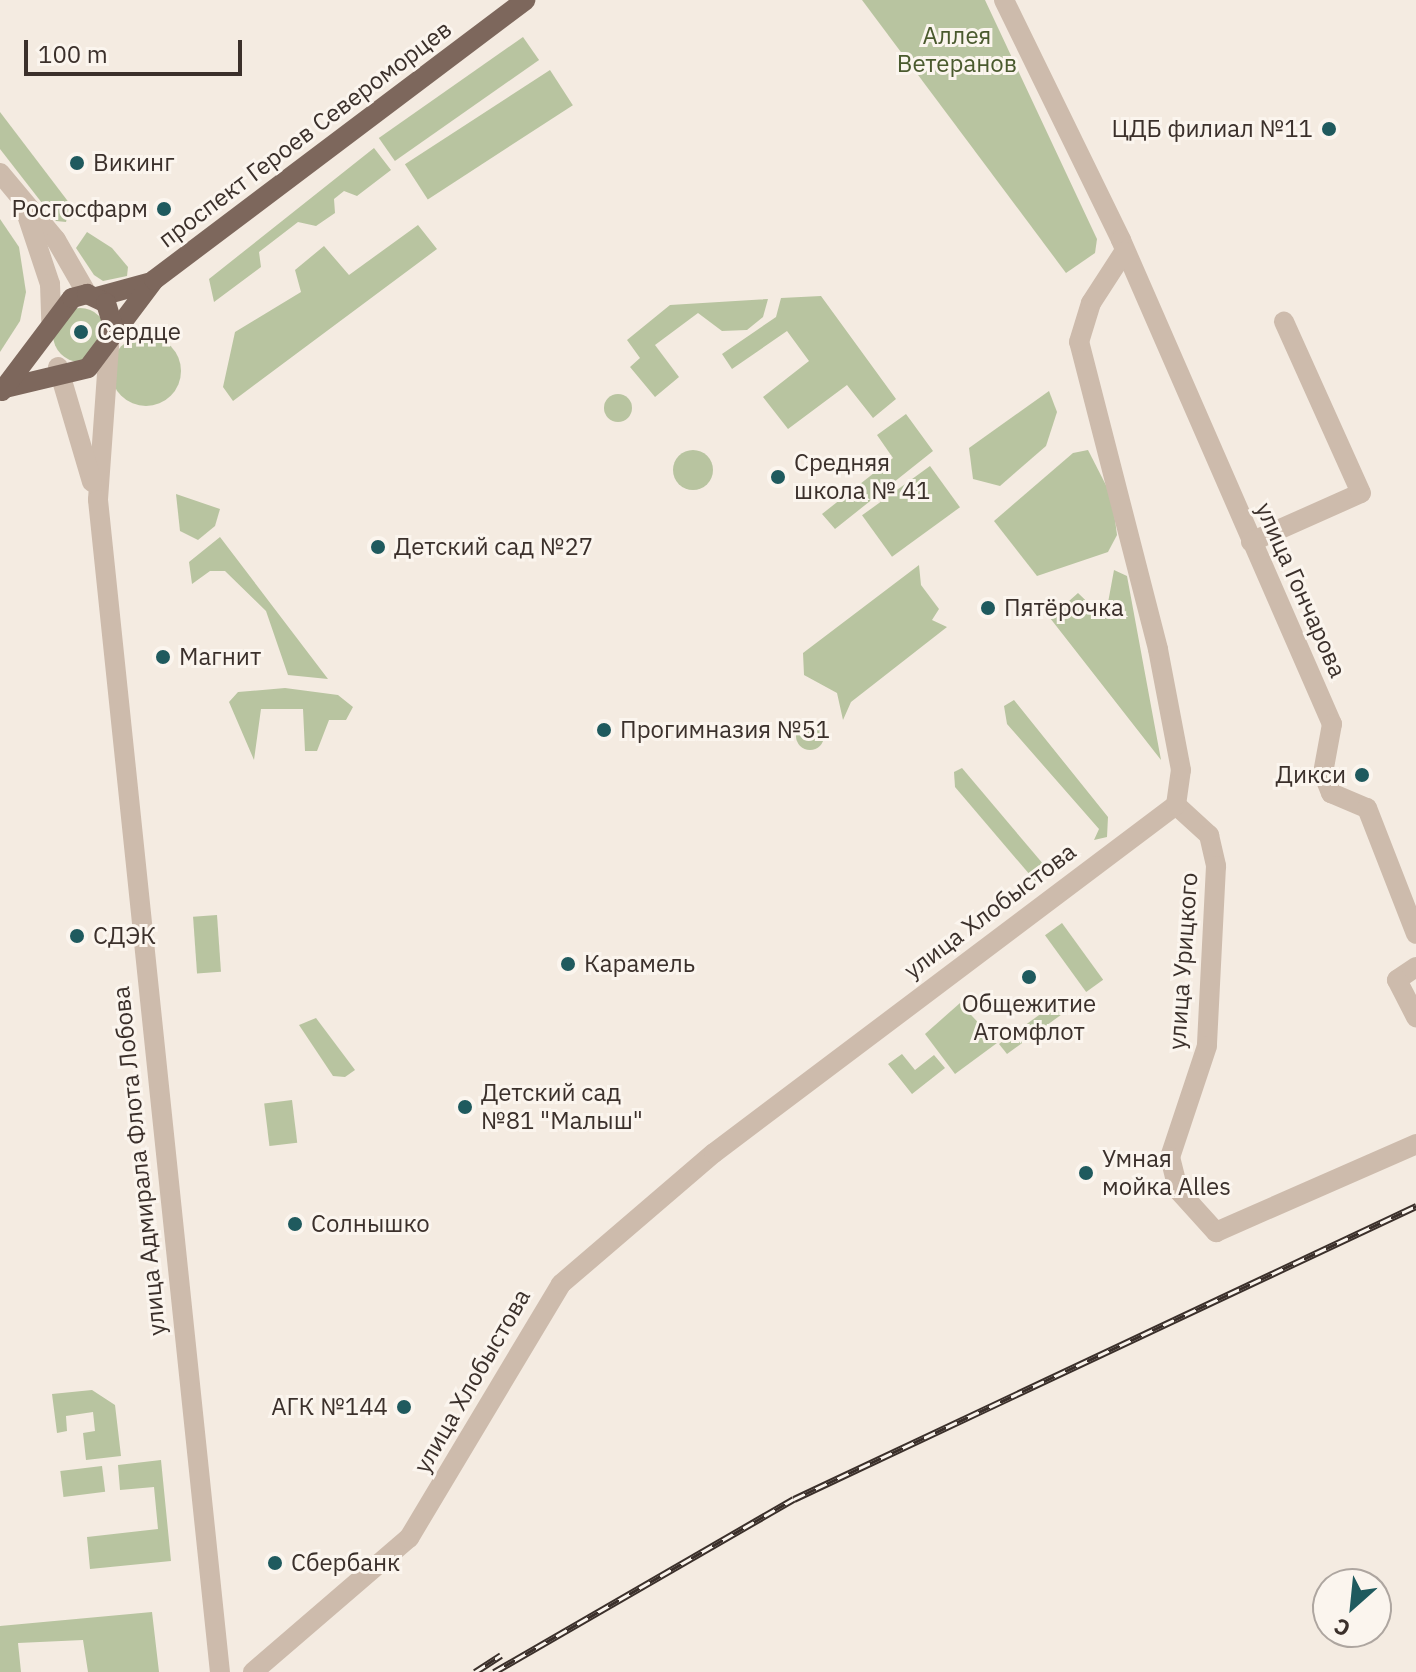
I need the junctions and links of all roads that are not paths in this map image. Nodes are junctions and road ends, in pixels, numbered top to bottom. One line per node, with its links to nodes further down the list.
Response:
1 (525, 0): 6 (main road, проспект Героев Североморцев)
2 (1004, 0): 5 (street)
3 (0, 173): 4 (street)
4 (23, 204): 7 (street); 9 (street)
5 (1124, 252): 14 (street, улица Гончарова); 15 (street)
6 (154, 280): 7 (main road, проспект Героев Североморцев); 10 (main road, проспект Героев Североморцев)
7 (92, 295): 9 (main road, проспект Героев Североморцев); 10 (main road)
8 (1284, 322): 14 (street)
9 (48, 331): 11 (main road); 12 (main road, проспект Героев Североморцев)
10 (112, 340): 11 (main road, проспект Героев Североморцев); 13 (street, улица Адмирала Флота Лобова)
11 (64, 372): 12 (main road, проспект Героев Североморцев); 13 (street, улица Адмирала Флота Лобова)
12 (3, 390)
13 (98, 500): 20 (street, улица Адмирала Флота Лобова)
14 (1251, 542): 16 (street, улица Гончарова)
15 (1176, 805): 19 (street, улица Урицкого); 21 (street, улица Хлобыстова)
16 (1416, 934)
17 (1416, 967): 18 (street)
18 (1416, 1017)
19 (1416, 1144)
20 (220, 1672)
21 (253, 1672)

